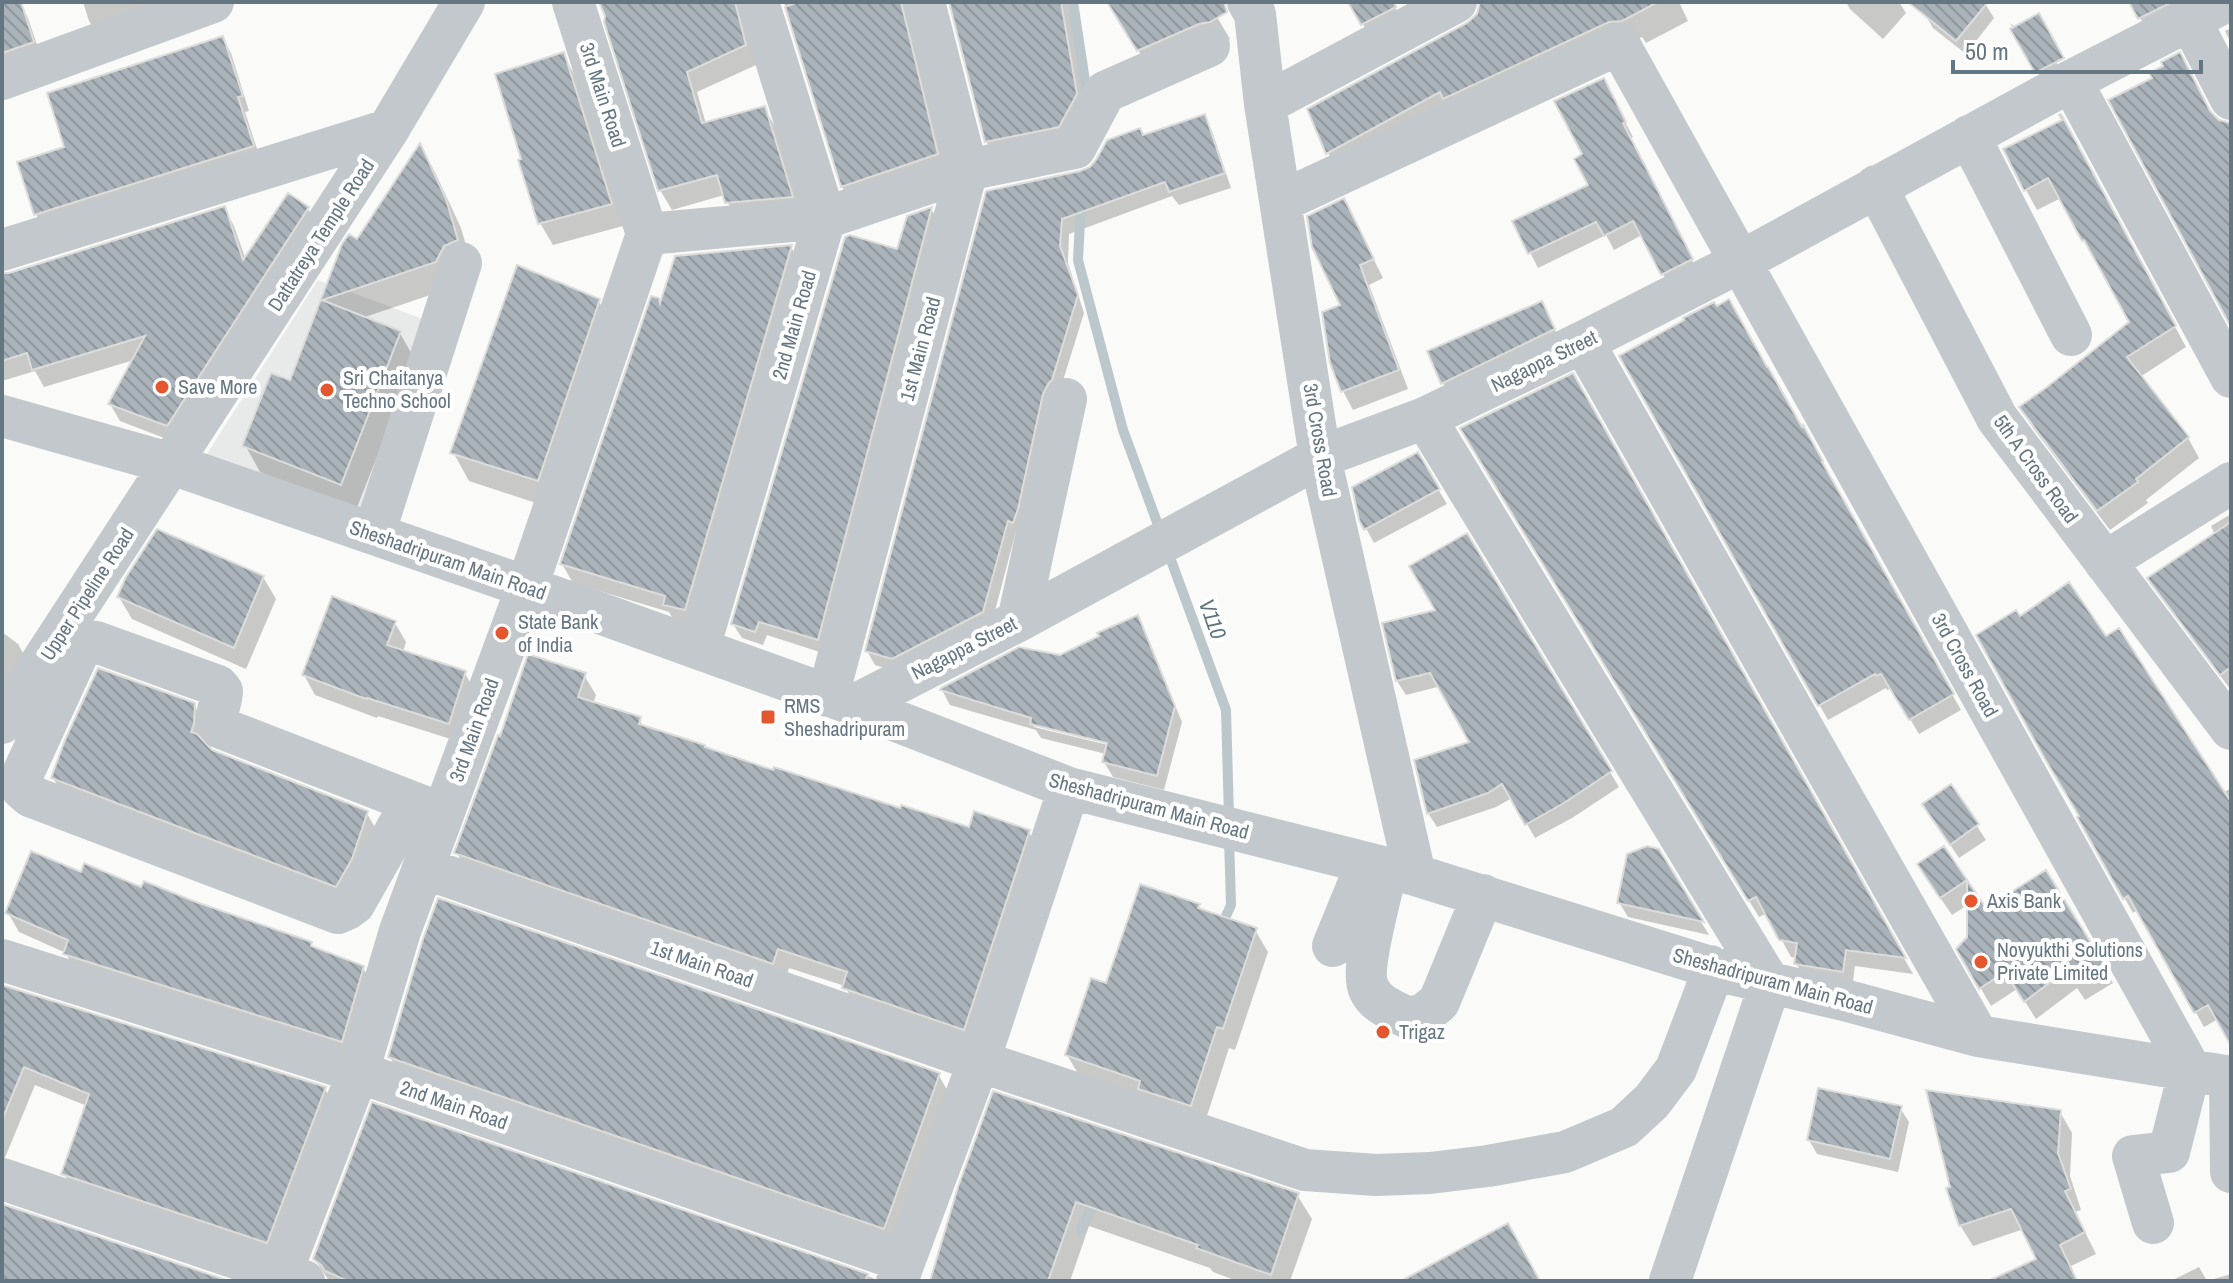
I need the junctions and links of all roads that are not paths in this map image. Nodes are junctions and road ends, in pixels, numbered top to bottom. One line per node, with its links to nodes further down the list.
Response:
1 (213, 2): 10 (street)
2 (464, 2): 14 (street, Dattatreya Temple Road)
3 (573, 2): 20 (street, 3rd Main Road)
4 (758, 2): 19 (street)
5 (924, 2): 16 (street, 1st Main Road)
6 (1456, 2): 13 (street)
7 (1259, 6): 13 (street, 3rd Cross Road)
8 (2208, 11): 11 (street, Nagappa Street); 12 (street)
9 (1209, 46): 16 (street)
10 (2, 79)
11 (2071, 81): 15 (street, Nagappa Street); 26 (street)
12 (2231, 99)
13 (1265, 104): 18 (street, 3rd Cross Road)
14 (388, 130): 21 (street); 31 (street, Dattatreya Temple Road)
15 (1969, 136): 17 (street, Nagappa Street); 24 (street)
16 (967, 170): 19 (street); 38 (street, 1st Main Road)
17 (1876, 186): 22 (street, Nagappa Street); 34 (street, 5th A Cross Road)
18 (1282, 201): 22 (street, 3rd Cross Road); 30 (street, 3rd Cross Road)
19 (825, 218): 20 (street); 37 (street, 2nd Main Road)
20 (647, 234): 35 (street, 3rd Main Road)
21 (2, 250)
22 (1740, 262): 25 (street, Nagappa Street); 53 (street, 3rd Cross Road)
23 (461, 263): 33 (street)
24 (2071, 335)
25 (1583, 342): 29 (street, Nagappa Street); 50 (street)
26 (2231, 377)
27 (1066, 399): 36 (street)
28 (2, 416): 31 (street, Sheshadripuram Main Road)
29 (1425, 418): 30 (street, Nagappa Street); 49 (street)
30 (1320, 457): 36 (street, Nagappa Street); 44 (street, 3rd Cross Road)
31 (172, 464): 33 (street, Sheshadripuram Main Road); 39 (street, Upper Pipeline Road)
32 (2231, 483): 34 (street)
33 (374, 534): 35 (street, Sheshadripuram Main Road)
34 (2105, 562): 40 (street, 5th A Cross Road)
35 (527, 587): 37 (street, Sheshadripuram Main Road); 42 (street, 3rd Main Road)
36 (1018, 621): 38 (street, Nagappa Street)
37 (699, 648): 38 (street, Sheshadripuram Main Road)
38 (842, 700): 41 (street, Sheshadripuram Main Road)
39 (2, 723)
40 (2231, 729)
41 (1069, 788): 44 (street, Sheshadripuram Main Road); 51 (street)
42 (428, 808): 42 (street); 43 (street, 3rd Main Road)
43 (424, 868): 51 (street, 1st Main Road); 52 (street, 3rd Main Road)
44 (1390, 868): 45 (street, Sheshadripuram Main Road); 45 (street); 46 (street)
45 (1483, 895): 48 (street, Sheshadripuram Main Road)
46 (1333, 946)
47 (2, 960): 52 (street, 2nd Main Road)
48 (1710, 966): 49 (street, Sheshadripuram Main Road); 51 (street, 1st Main Road)
49 (1770, 984): 50 (street, Sheshadripuram Main Road); 59 (street)
50 (1978, 1036): 53 (street, Sheshadripuram Main Road)
51 (979, 1061): 57 (street)
52 (358, 1072): 57 (street, 2nd Main Road); 58 (street, 3rd Main Road)
53 (2217, 1074): 54 (street); 56 (street)
54 (2231, 1172)
55 (2, 1179): 58 (street, 3rd Main Road)
56 (2153, 1223)
57 (900, 1271)
58 (292, 1278)
59 (1670, 1281)

